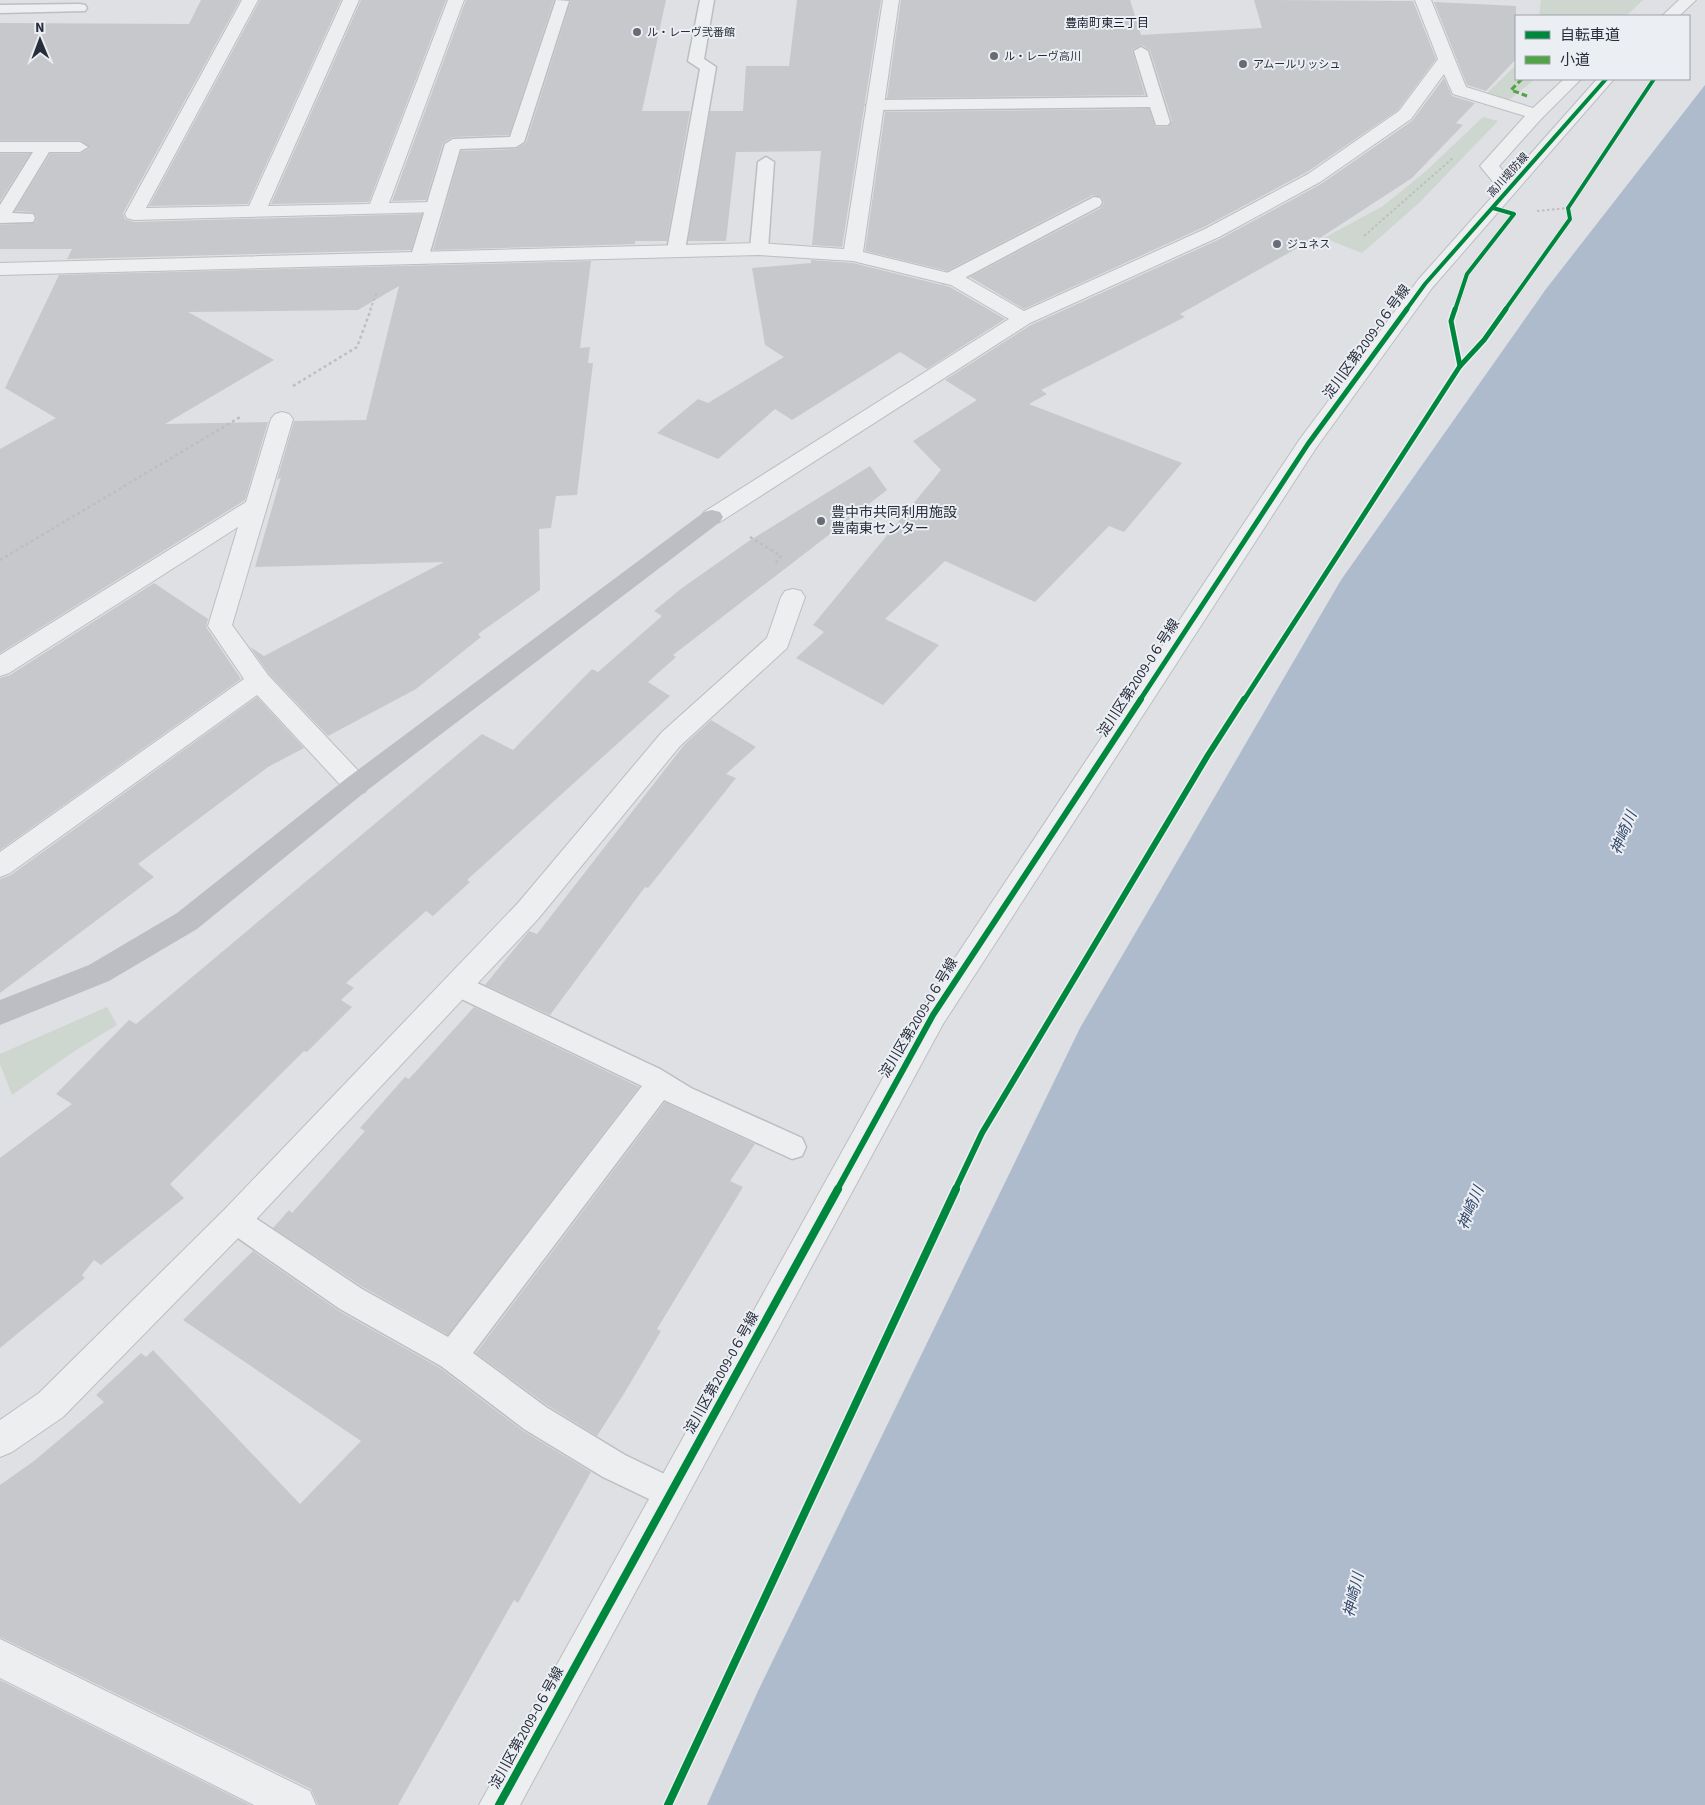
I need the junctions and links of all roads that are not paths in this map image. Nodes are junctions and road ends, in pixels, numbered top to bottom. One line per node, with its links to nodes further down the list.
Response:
1 (250, 0): 30 (street)
2 (351, 0): 30 (street)
3 (456, 0): 28 (street)
4 (707, 0): 34 (lane)
5 (891, 0): 18 (street)
6 (1423, 0): 13 (street)
7 (1688, 0): 11 (street)
8 (562, 1): 29 (lane)
9 (80, 8): 10 (lane)
10 (0, 9)
11 (1671, 15)
12 (1142, 51): 17 (lane)
13 (1446, 59): 16 (street); 20 (street)
14 (1572, 80): 19 (street)
15 (1605, 80): 26 (street, 高川堤防線)
16 (1459, 90): 19 (street); 20 (street)
17 (1157, 102): 18 (lane); 21 (lane)
18 (874, 105): 35 (street)
19 (1536, 114): 26 (street)
20 (1405, 115): 40 (street)
21 (1162, 122)
22 (0, 147): 23 (lane)
23 (44, 147): 24 (lane); 31 (lane)
24 (80, 148)
25 (766, 162): 33 (lane)
26 (1509, 190): 39 (street, 高川堤防線)
27 (1094, 202): 38 (lane)
28 (378, 208): 29 (street); 30 (street)
29 (433, 208): 36 (lane)
30 (256, 211)
31 (0, 218): 32 (lane)
32 (28, 218)
33 (759, 249): 34 (street); 35 (street)
34 (676, 250): 36 (street)
35 (853, 255): 38 (street)
36 (419, 259): 37 (street)
37 (0, 269)
38 (949, 279): 40 (street)
39 (1425, 284): 56 (street, 淀川区第2009-0６号線)
40 (1023, 319): 43 (street)
41 (282, 419): 42 (street)
42 (257, 505): 45 (street); 46 (street)
43 (712, 517): 47 (street)
44 (793, 597): 49 (street)
45 (0, 667)
46 (259, 681): 47 (street); 48 (street)
47 (356, 785): 50 (street)
48 (0, 866)
49 (458, 985): 51 (lane); 53 (street)
50 (0, 1014)
51 (660, 1083): 52 (lane); 54 (lane)
52 (792, 1147)
53 (235, 1220): 54 (lane); 55 (street)
54 (452, 1356): 56 (lane)
55 (0, 1440)
56 (670, 1493): 59 (street, 淀川区第2009-0６号線)
57 (0, 1658): 58 (street)
58 (296, 1805)
59 (500, 1805)

